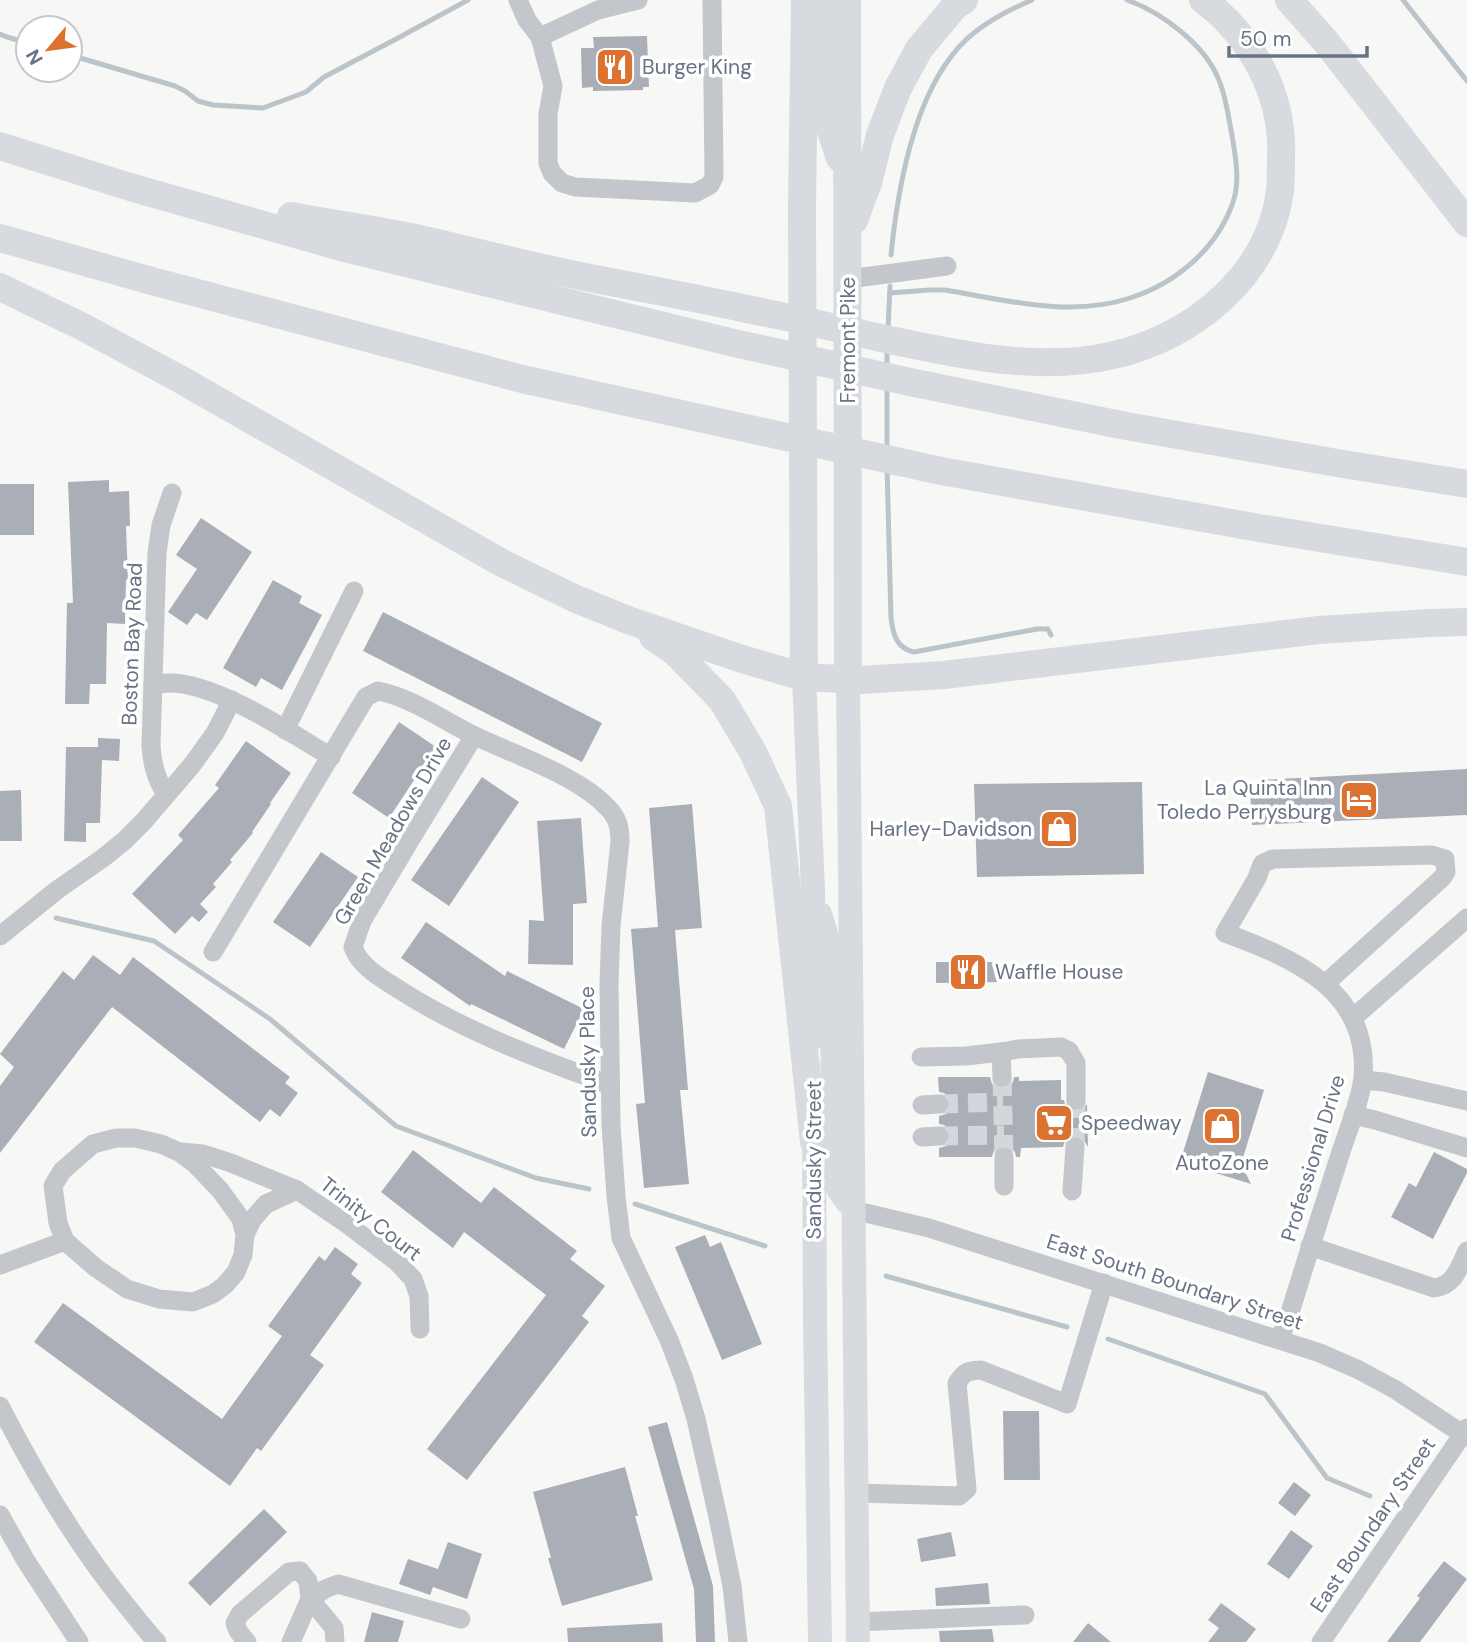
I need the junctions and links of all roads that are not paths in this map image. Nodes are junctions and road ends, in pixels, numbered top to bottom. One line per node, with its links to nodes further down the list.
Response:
1 (518, 0): 10 (street)
2 (638, 0): 10 (street)
3 (712, 0): 10 (street)
4 (805, 0): 26 (highway)
5 (825, 0): 12 (highway)
6 (847, 0): 12 (highway, Fremont Pike)
7 (964, 0): 15 (highway)
8 (1203, 0): 13 (highway)
9 (1289, 0): 14 (highway)
10 (540, 37)
11 (0, 146): 13 (highway)
12 (848, 184): 15 (highway, Fremont Pike)
13 (130, 187): 20 (highway)
14 (1467, 223)
15 (848, 236): 18 (highway, Fremont Pike)
16 (0, 238): 22 (highway)
17 (947, 266): 18 (street)
18 (848, 279): 27 (highway, Fremont Pike)
19 (0, 287): 24 (highway)
20 (1467, 484)
21 (172, 493): 28 (street, Boston Bay Road)
22 (1467, 562)
23 (354, 592): 30 (street)
24 (628, 620): 26 (highway); 48 (highway)
25 (1467, 622): 27 (highway)
26 (804, 677): 27 (highway); 34 (main road, Sandusky Street)
27 (848, 680): 56 (main road, Sandusky Street)
28 (153, 686): 29 (street); 33 (street, Boston Bay Road)
29 (232, 700): 30 (street); 33 (street)
30 (285, 730): 32 (street)
31 (474, 736): 32 (street, Sandusky Place); 44 (street, Sandusky Place); 44 (street, Green Meadows Drive)
32 (331, 757): 37 (street)
33 (166, 795): 36 (street)
34 (813, 890): 48 (main road, Sandusky Street); 56 (main road)
35 (1467, 918): 39 (street)
36 (0, 936)
37 (213, 952)
38 (1325, 984): 38 (street, Professional Drive); 39 (street, Professional Drive)
39 (1353, 1018): 43 (street, Professional Drive)
40 (1001, 1052): 41 (street); 42 (street); 45 (street)
41 (921, 1057)
42 (1002, 1077)
43 (1363, 1080): 46 (street); 47 (street, Professional Drive)
44 (610, 1085): 78 (street, Sandusky Place)
45 (1076, 1100)
46 (1467, 1101)
47 (1353, 1115): 50 (street); 59 (street, Professional Drive)
48 (814, 1142): 79 (main road, Sandusky Street)
49 (1075, 1147): 55 (street)
50 (1467, 1148)
51 (179, 1152): 54 (street); 57 (street); 58 (street)
52 (1004, 1157): 53 (street)
53 (1004, 1186)
54 (297, 1190): 57 (street, Trinity Court); 63 (street, Trinity Court)
55 (1072, 1191)
56 (853, 1210): 62 (street, East South Boundary Street); 67 (main road, Sandusky Street)
57 (245, 1236): 58 (street, Trinity Court)
58 (65, 1241): 61 (street)
59 (1310, 1246): 60 (street); 64 (street, Professional Drive)
60 (1467, 1251)
61 (0, 1265)
62 (1104, 1283): 64 (street, East South Boundary Street); 67 (street)
63 (420, 1329)
64 (1279, 1339): 66 (street, East South Boundary Street)
65 (0, 1406): 74 (street)
66 (1466, 1433): 80 (street, East Boundary Street)
67 (856, 1493): 72 (main road, Sandusky Street)
68 (0, 1515): 73 (street)
69 (310, 1598): 71 (street); 75 (street); 76 (street); 77 (street)
70 (1025, 1615): 72 (street)
71 (461, 1619)
72 (858, 1632)
73 (79, 1642)
74 (157, 1642)
75 (247, 1642)
76 (291, 1642)
77 (335, 1642)
78 (738, 1642)
79 (820, 1642)
80 (1321, 1642)

